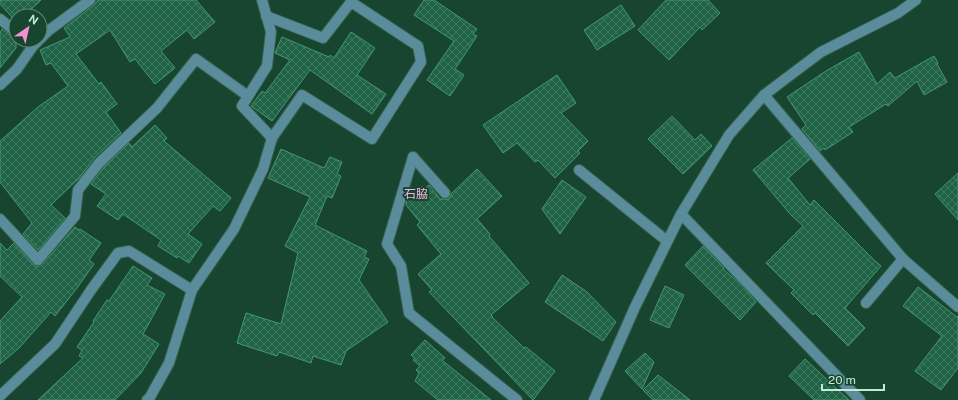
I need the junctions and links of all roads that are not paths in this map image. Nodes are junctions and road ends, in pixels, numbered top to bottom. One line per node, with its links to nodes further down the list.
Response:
1 (90, 0): 7 (street)
2 (262, 0): 4 (street)
3 (916, 0): 10 (street)
4 (266, 16): 11 (street); 12 (street)
5 (0, 19): 6 (street)
6 (8, 26)
7 (48, 31)
8 (30, 48): 9 (street)
9 (0, 85)
10 (764, 95): 15 (street); 18 (street)
11 (248, 96): 12 (street); 16 (street)
12 (272, 138): 19 (street)
13 (579, 170): 17 (street)
14 (445, 193): 24 (street)
15 (681, 214): 17 (street); 26 (street)
16 (0, 218)
17 (667, 241): 25 (street)
18 (902, 259): 20 (street); 21 (street)
19 (192, 290): 22 (street); 23 (street)
20 (866, 303)
21 (958, 307)
22 (0, 396)
23 (147, 400)
24 (517, 400)
25 (594, 400)
26 (860, 400)

